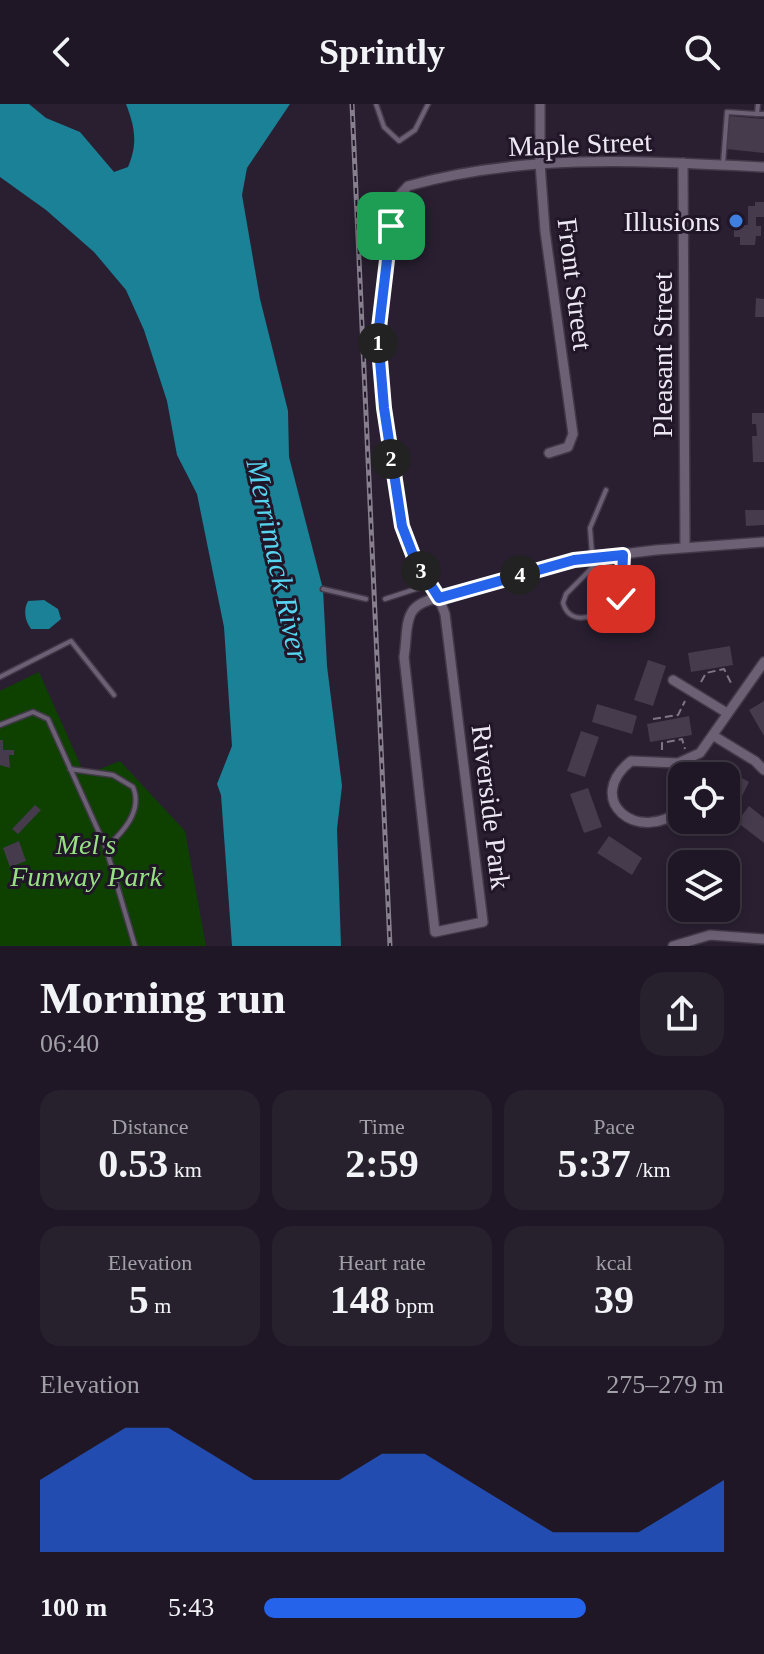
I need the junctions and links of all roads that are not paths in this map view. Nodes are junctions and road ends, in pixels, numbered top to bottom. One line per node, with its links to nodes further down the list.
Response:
1 (376, 104): 2 (lane)
2 (428, 104)
3 (540, 104): 7 (street, Front Street)
4 (758, 104): 5 (lane)
5 (757, 114): 6 (lane); 9 (lane)
6 (764, 114)
7 (540, 163): 8 (street, Maple Street); 11 (street, Front Street); 17 (street, Maple Street)
8 (683, 163): 9 (street, Maple Street); 14 (street, Pleasant Street)
9 (723, 165): 10 (street, Maple Street)
10 (764, 167)
11 (549, 453)
12 (606, 490): 16 (lane)
13 (764, 542): 14 (street)
14 (685, 547): 15 (street)
15 (623, 555): 16 (street); 23 (lane)
16 (594, 561): 19 (street); 22 (lane); 22 (lane)
17 (429, 584): 19 (street); 21 (lane)
18 (323, 589): 20 (lane)
19 (439, 598): 19 (street, Riverside Park)
20 (366, 599)
21 (385, 599)
22 (596, 604): 23 (lane)
23 (616, 607): 24 (lane)
24 (616, 626)
25 (764, 662): 29 (street)
26 (0, 677): 28 (lane)
27 (673, 680): 29 (street)
28 (114, 695)
29 (727, 713): 31 (street)
30 (0, 725): 33 (lane)
31 (714, 736): 32 (street); 34 (street)
32 (687, 761): 35 (street)
33 (70, 769): 36 (lane); 36 (lane)
34 (764, 770)
35 (668, 819)
36 (106, 848): 39 (lane)
37 (764, 939): 38 (street)
38 (678, 945)
39 (135, 946)

